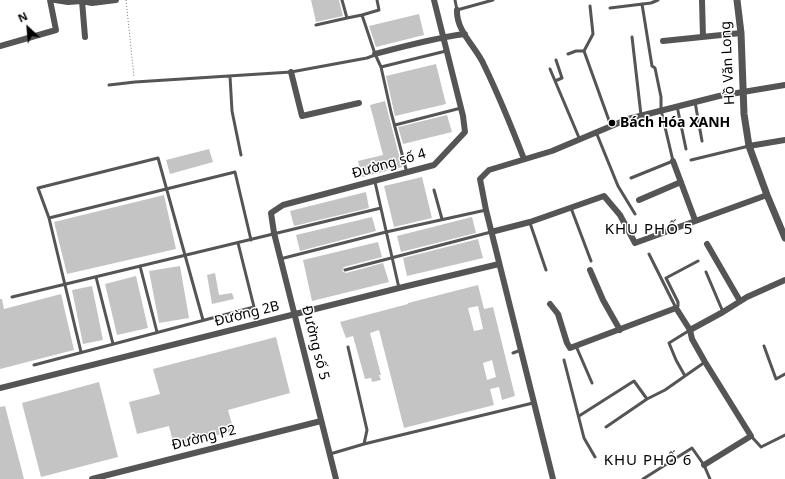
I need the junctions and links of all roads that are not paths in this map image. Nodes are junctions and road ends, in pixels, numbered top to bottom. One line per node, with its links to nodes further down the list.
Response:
1 (50, 0): 27 (street)
2 (55, 0): 12 (street)
3 (116, 0): 12 (street)
4 (342, 0): 18 (lane)
5 (377, 0): 17 (lane)
6 (434, 0): 23 (street, Đường số 4)
7 (455, 0): 16 (lane)
8 (493, 0): 16 (lane)
9 (658, 0): 13 (lane)
10 (702, 0): 25 (street)
11 (737, 0): 20 (street, Hồ Văn Long)
12 (82, 1): 22 (street)
13 (642, 4): 15 (lane); 45 (lane)
14 (590, 6): 29 (lane)
15 (610, 8)
16 (457, 10): 21 (street)
17 (362, 15): 18 (lane); 30 (lane)
18 (347, 18): 19 (lane)
19 (316, 25)
20 (741, 33): 25 (street); 40 (street, Hồ Văn Long)
21 (465, 34): 23 (street); 56 (street)
22 (85, 37)
23 (444, 37): 28 (street, Đường số 4); 30 (street)
24 (632, 37): 46 (lane)
25 (703, 37): 26 (street)
26 (663, 42)
27 (0, 46)
28 (446, 51): 33 (lane); 44 (street, Đường số 4)
29 (584, 51): 31 (lane); 48 (lane)
30 (375, 54): 33 (lane); 35 (lane)
31 (568, 54)
32 (556, 60): 37 (lane)
33 (381, 67): 47 (lane)
34 (550, 69): 37 (lane)
35 (291, 72): 36 (lane); 42 (street)
36 (230, 76): 38 (lane); 55 (lane)
37 (555, 81): 50 (lane)
38 (109, 85)
39 (785, 85): 40 (street)
40 (744, 92): 41 (street); 53 (street, Hồ Văn Long)
41 (695, 102): 43 (street); 52 (lane)
42 (359, 104)
43 (677, 106): 45 (street); 54 (lane)
44 (461, 108): 47 (lane); 59 (street, Đường số 4)
45 (661, 110): 46 (street); 58 (lane)
46 (641, 115): 48 (street)
47 (395, 125): 59 (lane)
48 (611, 126): 49 (street)
49 (596, 132): 50 (street); 71 (lane)
50 (580, 140): 56 (street)
51 (785, 140): 53 (street)
52 (702, 141)
53 (749, 146): 57 (lane); 65 (street, Hồ Văn Long)
54 (686, 149)
55 (241, 155)
56 (524, 159): 69 (street)
57 (690, 160)
58 (674, 161): 60 (lane); 62 (street)
59 (407, 173): 61 (street, Đường số 4)
60 (631, 178)
61 (375, 182): 67 (lane); 70 (street, Đường số 4)
62 (681, 182): 66 (street); 74 (street)
63 (166, 189): 72 (lane); 72 (lane); 80 (lane); 84 (lane)
64 (434, 190): 73 (lane)
65 (767, 195): 74 (street); 79 (street, Hồ Văn Long)
66 (639, 200)
67 (381, 208): 76 (lane); 78 (lane)
68 (571, 208): 74 (street); 75 (street); 87 (lane)
69 (486, 210): 73 (lane); 77 (street)
70 (271, 213): 78 (street, Đường số 5)
71 (635, 214)
72 (49, 218): 97 (lane)
73 (442, 219): 76 (lane)
74 (695, 220)
75 (530, 222): 77 (street); 92 (lane)
76 (386, 232): 85 (lane); 86 (lane)
77 (491, 232): 85 (lane); 89 (street)
78 (274, 233): 80 (lane); 86 (street, Đường số 5)
79 (785, 238)
80 (251, 240): 81 (lane)
81 (238, 243): 84 (lane); 105 (lane)
82 (707, 244): 100 (street)
83 (650, 254): 102 (lane)
84 (185, 255): 90 (lane); 105 (lane)
85 (392, 258): 91 (lane); 98 (lane)
86 (280, 259): 104 (street, Đường số 5)
87 (591, 261)
88 (698, 261): 102 (lane)
89 (499, 264): 98 (street, Đường 2B); 113 (street)
90 (140, 266): 95 (lane); 108 (lane)
91 (345, 270)
92 (546, 270)
93 (590, 270): 106 (street)
94 (706, 272): 103 (lane)
95 (96, 277): 97 (lane); 109 (lane)
96 (785, 280): 100 (street)
97 (65, 284): 99 (lane); 114 (lane)
98 (399, 288): 104 (street, Đường 2B)
99 (12, 297)
100 (740, 301): 103 (street)
101 (550, 304): 110 (street)
102 (676, 308): 106 (street); 107 (street)
103 (723, 312): 107 (street)
104 (295, 315): 122 (street, Đường 2B); 126 (street, Đường số 5)
105 (203, 320): 108 (lane)
106 (620, 330): 110 (street)
107 (690, 330): 117 (street); 120 (lane)
108 (157, 332): 109 (lane)
109 (113, 344): 114 (lane)
110 (576, 346): 121 (lane)
111 (764, 346): 119 (lane)
112 (348, 347): 130 (lane)
113 (521, 350): 115 (lane); 124 (street)
114 (81, 352): 118 (lane)
115 (513, 353)
116 (564, 360): 125 (lane)
117 (705, 362): 120 (lane); 129 (street)
118 (34, 365)
119 (785, 374)
120 (685, 376): 123 (lane)
121 (592, 384)
122 (0, 388)
123 (647, 399): 125 (lane); 127 (lane)
124 (534, 403): 130 (lane); 136 (street)
125 (579, 416): 132 (lane)
126 (321, 421): 131 (street, Đường số 5); 134 (street, Đường P2)
127 (606, 427)
128 (785, 435): 129 (lane)
129 (751, 436): 133 (street)
130 (364, 444): 131 (lane)
131 (330, 454): 135 (street, Đường số 5)
132 (595, 457)
133 (704, 465): 137 (lane); 138 (lane)
134 (92, 479)
135 (336, 479)
136 (551, 479)
137 (643, 479)
138 (710, 479)

